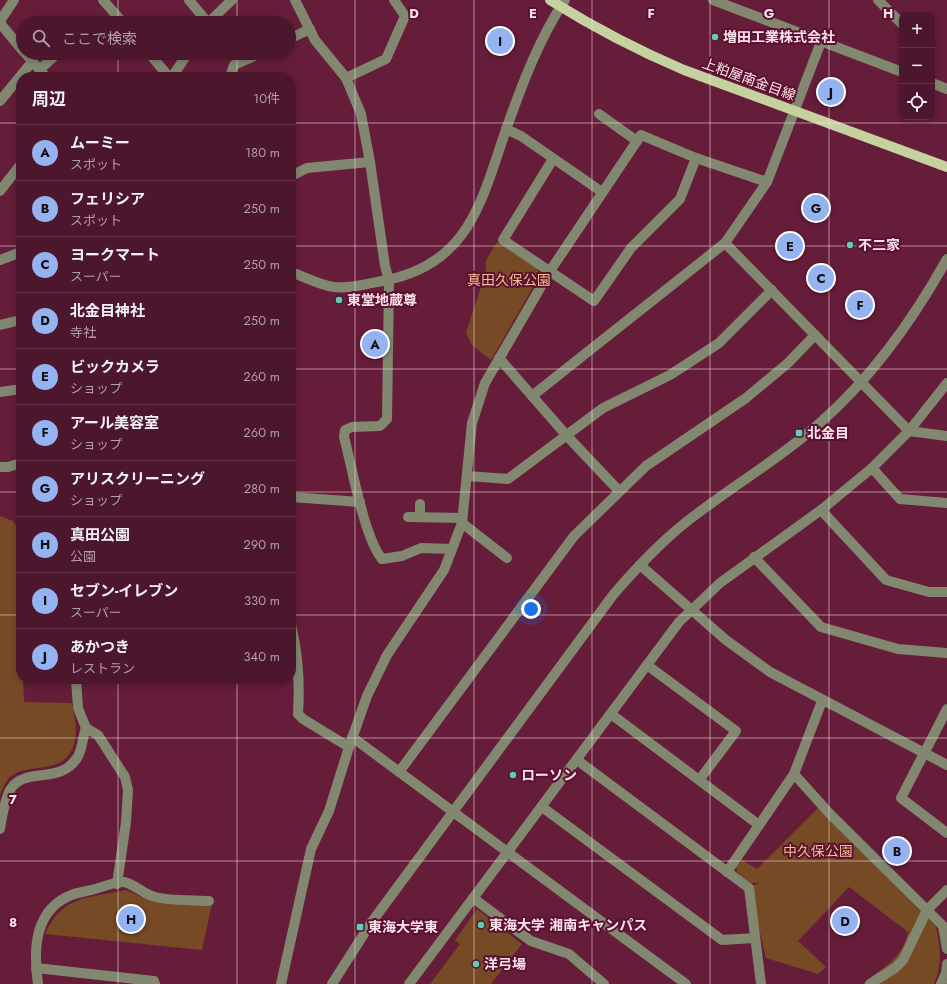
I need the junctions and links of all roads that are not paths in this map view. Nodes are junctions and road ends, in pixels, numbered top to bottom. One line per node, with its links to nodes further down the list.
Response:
1 (14, 0): 15 (street)
2 (103, 0): 11 (street)
3 (189, 0): 12 (street)
4 (232, 0): 13 (street)
5 (295, 0): 16 (street)
6 (394, 0): 32 (street)
7 (550, 0): 10 (main road, 上粕屋南金目線)
8 (713, 0): 19 (street)
9 (878, 0): 14 (street)
10 (562, 3): 37 (main road, 上粕屋南金目線); 39 (street)
11 (117, 16)
12 (202, 16)
13 (215, 16)
14 (899, 21)
15 (0, 22): 18 (street)
16 (310, 29): 17 (street); 32 (street)
17 (296, 36)
18 (16, 42)
19 (821, 42): 25 (street); 37 (street)
20 (52, 60): 28 (street)
21 (155, 60): 29 (street)
22 (183, 60): 30 (street)
23 (246, 60): 31 (street)
24 (32, 62): 26 (street); 27 (street)
25 (899, 71)
26 (24, 72)
27 (41, 72)
28 (43, 72)
29 (166, 72)
30 (175, 72)
31 (232, 72)
32 (346, 78): 43 (street)
33 (16, 82): 36 (street)
34 (934, 84): 35 (street)
35 (947, 89)
36 (0, 102)
37 (795, 111): 44 (main road, 上粕屋南金目線); 47 (street)
38 (599, 114): 40 (street)
39 (506, 130): 42 (street); 56 (street)
40 (637, 141): 41 (street); 49 (street)
41 (696, 158): 47 (street); 54 (street)
42 (552, 159): 49 (street); 54 (street)
43 (370, 162): 46 (street); 56 (street)
44 (947, 167)
45 (16, 170): 48 (street)
46 (296, 174)
47 (767, 182): 50 (street)
48 (0, 191)
49 (602, 192): 54 (street)
50 (725, 243): 57 (street); 66 (street)
51 (16, 254): 53 (street)
52 (947, 259): 62 (street)
53 (0, 260)
54 (550, 271): 61 (street)
55 (296, 274): 56 (street)
56 (389, 280): 76 (street)
57 (772, 290): 60 (street); 68 (street)
58 (16, 321): 59 (street)
59 (0, 324)
60 (815, 335): 62 (street); 74 (street)
61 (499, 358): 66 (street); 73 (street)
62 (862, 383): 67 (street); 86 (street)
63 (947, 383): 67 (street)
64 (16, 390): 65 (street)
65 (0, 392)
66 (532, 396): 68 (street)
67 (909, 431): 69 (street); 72 (street)
68 (567, 436): 73 (street); 74 (street)
69 (947, 436)
70 (16, 465): 71 (street)
71 (0, 467)
72 (872, 468): 77 (street); 79 (street)
73 (466, 476): 82 (street)
74 (619, 491): 102 (street)
75 (296, 497): 76 (street)
76 (360, 502): 83 (street)
77 (947, 503)
78 (420, 504): 81 (street)
79 (820, 510): 84 (street); 87 (street)
80 (408, 517): 81 (street)
81 (420, 517): 82 (street)
82 (462, 521): 83 (street); 85 (street)
83 (452, 549): 97 (street)
84 (754, 557): 88 (street); 90 (street)
85 (507, 558)
86 (640, 565): 88 (street); 106 (street)
87 (947, 592)
88 (692, 610): 91 (street); 93 (street)
89 (296, 647): 98 (street)
90 (947, 653)
91 (647, 665): 95 (street); 104 (street)
92 (76, 684): 96 (street)
93 (822, 701): 99 (street); 103 (street)
94 (947, 709): 99 (street)
95 (611, 714): 100 (street); 104 (street)
96 (86, 728): 108 (street); 112 (street)
97 (352, 737): 98 (street); 102 (street)
98 (349, 747): 124 (street)
99 (924, 753): 101 (street); 109 (street)
100 (577, 760): 105 (street); 111 (street)
101 (947, 765)
102 (399, 772): 106 (street)
103 (794, 774): 107 (street); 116 (street)
104 (700, 779): 107 (street)
105 (542, 807): 110 (street); 117 (street)
106 (453, 812): 110 (street); 125 (street)
107 (759, 825): 111 (street)
108 (0, 829)
109 (947, 833)
110 (508, 852): 114 (street); 128 (street)
111 (727, 872): 117 (street)
112 (117, 884): 115 (street); 120 (street)
113 (947, 890): 116 (street)
114 (473, 898): 126 (street); 127 (street)
115 (209, 901)
116 (927, 910): 118 (street); 130 (street)
117 (755, 938): 129 (street)
118 (947, 949)
119 (947, 964): 131 (street)
120 (36, 968): 121 (street); 122 (street)
121 (98, 980): 123 (street)
122 (38, 984)
123 (155, 984)
124 (281, 984)
125 (332, 984)
126 (409, 984)
127 (604, 984)
128 (686, 984)
129 (761, 984)
130 (870, 984)
131 (941, 984)

